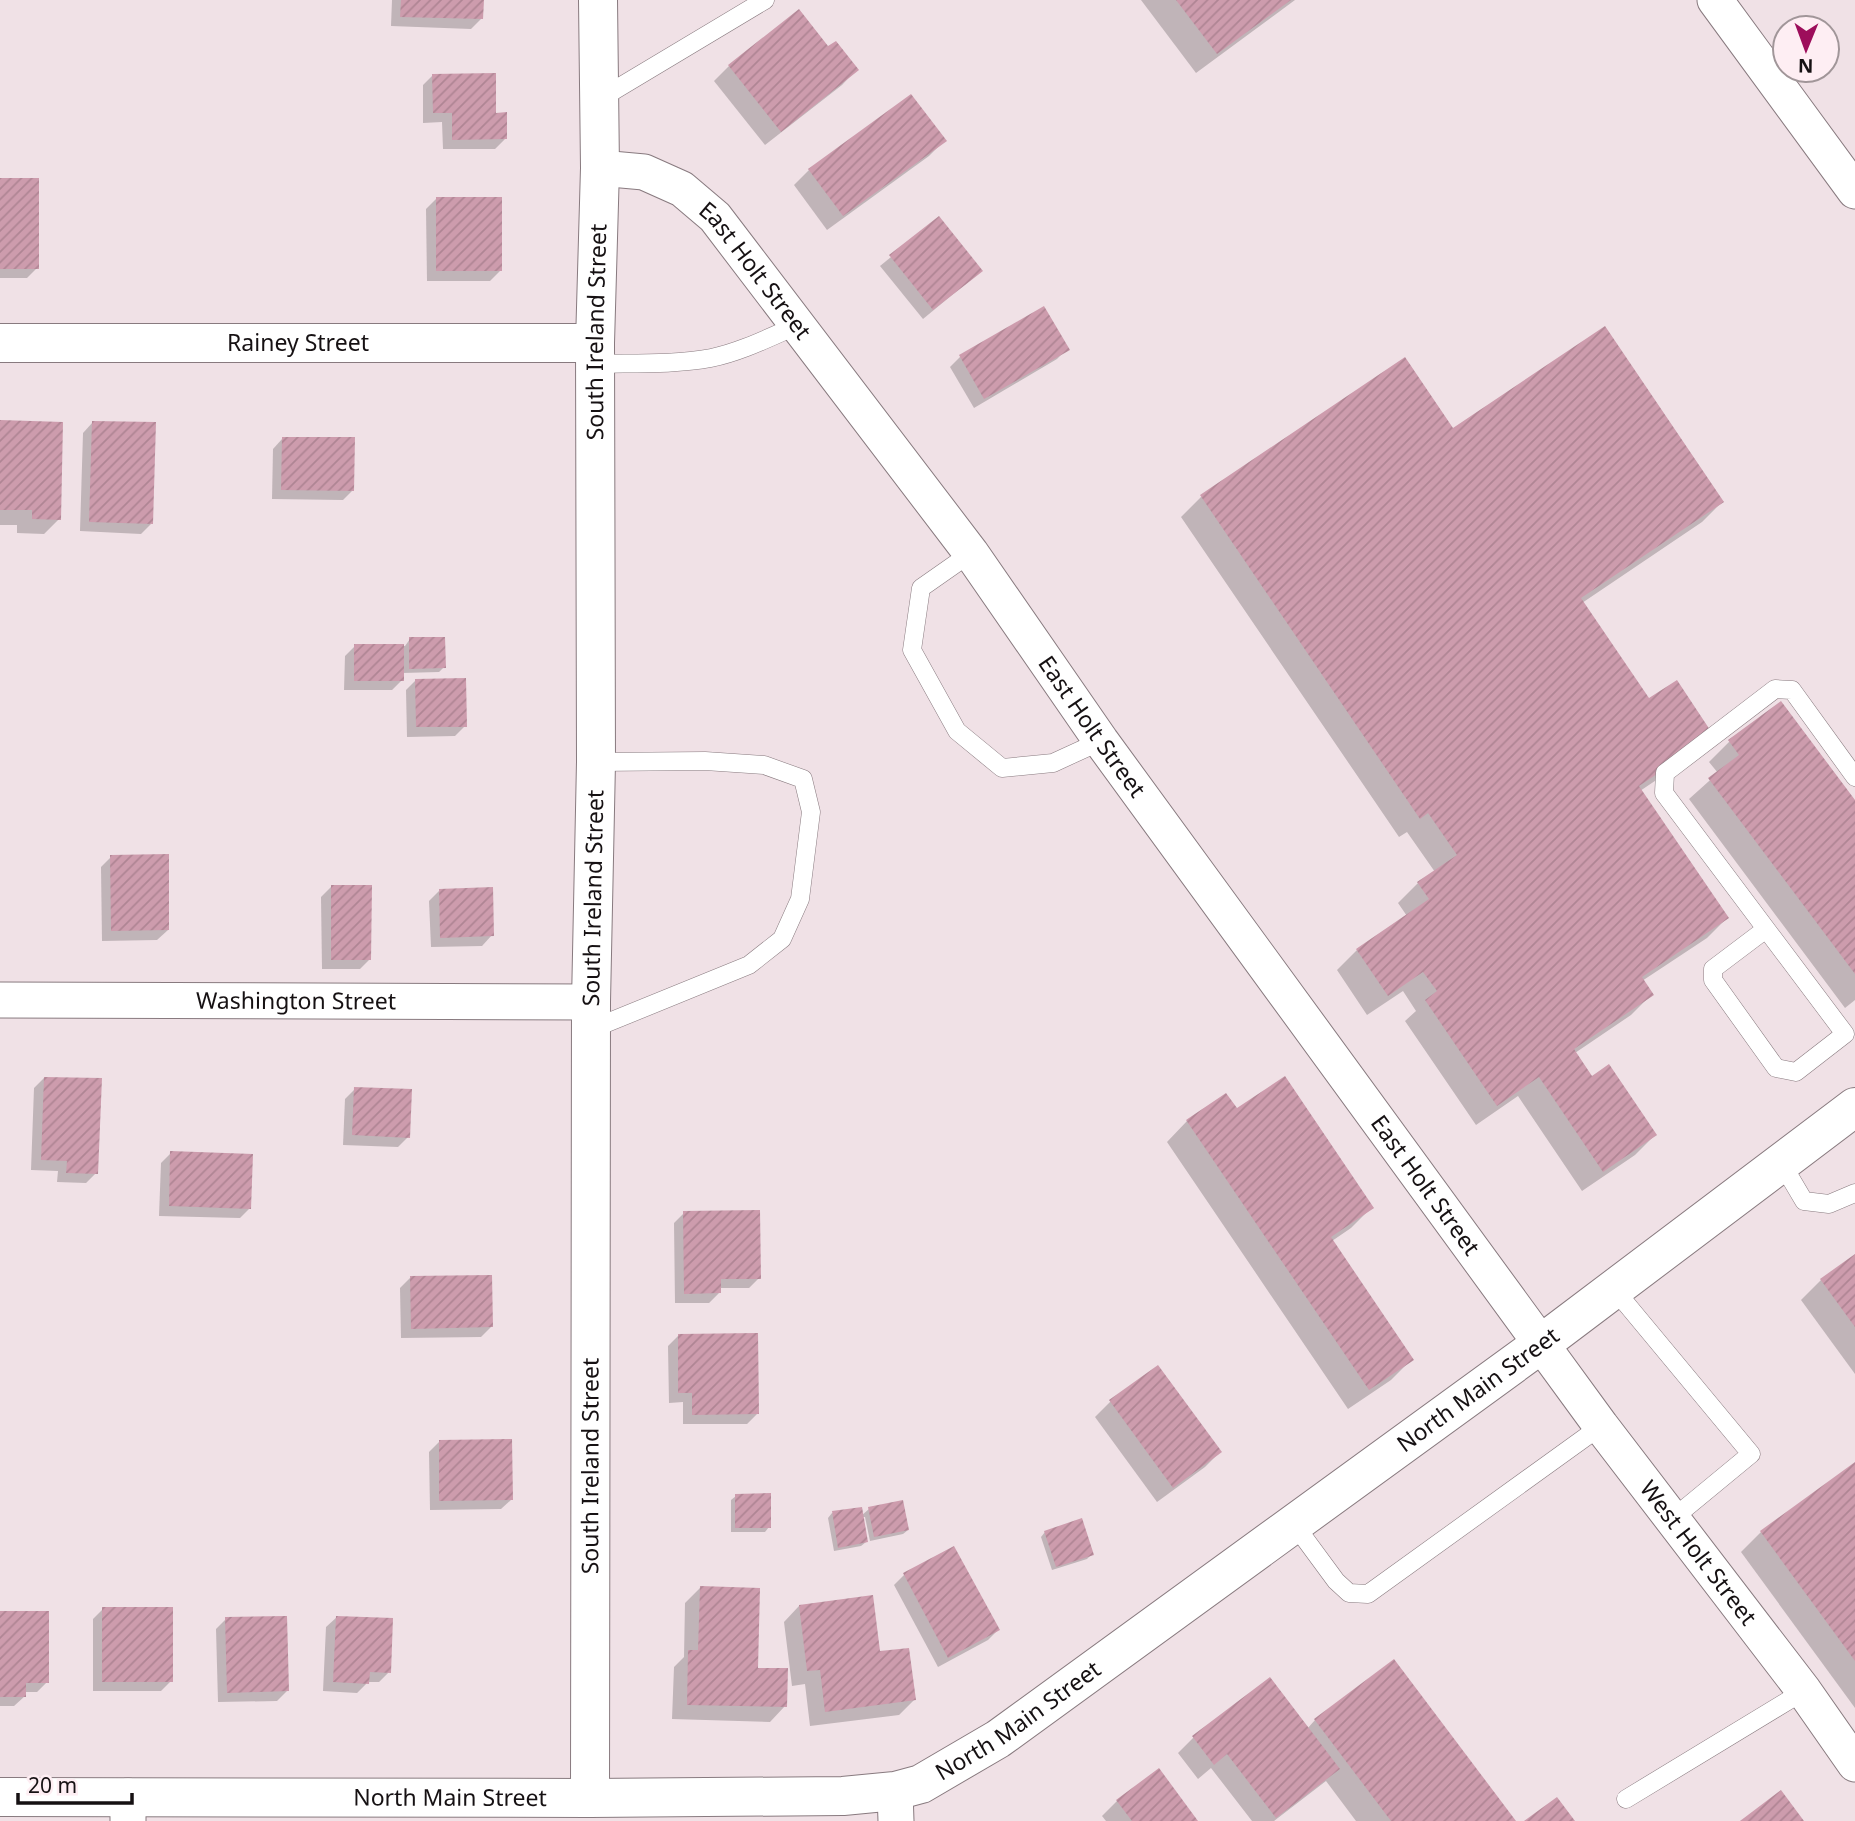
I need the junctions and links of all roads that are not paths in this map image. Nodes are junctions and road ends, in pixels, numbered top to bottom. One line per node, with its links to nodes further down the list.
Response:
1 (598, 0): 4 (street, South Ireland Street)
2 (765, 0): 4 (lane)
3 (1715, 0): 6 (street)
4 (598, 100): 5 (street, South Ireland Street)
5 (600, 168): 7 (street, East Holt Street); 9 (street, South Ireland Street)
6 (1855, 191)
7 (798, 325): 9 (lane); 10 (street, East Holt Street)
8 (0, 343): 9 (street, Rainey Street)
9 (595, 353): 12 (street, South Ireland Street)
10 (971, 553): 11 (street, East Holt Street); 11 (lane)
11 (1101, 741): 22 (street, East Holt Street)
12 (596, 762): 16 (street, South Ireland Street); 16 (lane)
13 (1855, 777): 14 (lane)
14 (1766, 929): 17 (lane); 17 (lane)
15 (0, 1000): 16 (street, Washington Street)
16 (592, 1016): 32 (street, South Ireland Street)
17 (1850, 1035)
18 (1855, 1107): 19 (street, North Main Street)
19 (1781, 1161): 20 (lane); 21 (street, North Main Street)
20 (1855, 1193)
21 (1615, 1289): 22 (street, North Main Street); 24 (lane)
22 (1541, 1344): 23 (street, West Holt Street); 25 (street, North Main Street)
23 (1601, 1426): 24 (street, West Holt Street); 25 (lane)
24 (1671, 1520): 26 (street, West Holt Street)
25 (1294, 1524): 30 (street, North Main Street)
26 (1804, 1691): 27 (street, West Holt Street); 29 (lane)
27 (1855, 1764)
28 (0, 1797): 31 (street, North Main Street)
29 (1626, 1799)
30 (896, 1806): 32 (street, North Main Street)
31 (128, 1808): 32 (street, North Main Street)
32 (590, 1810)

